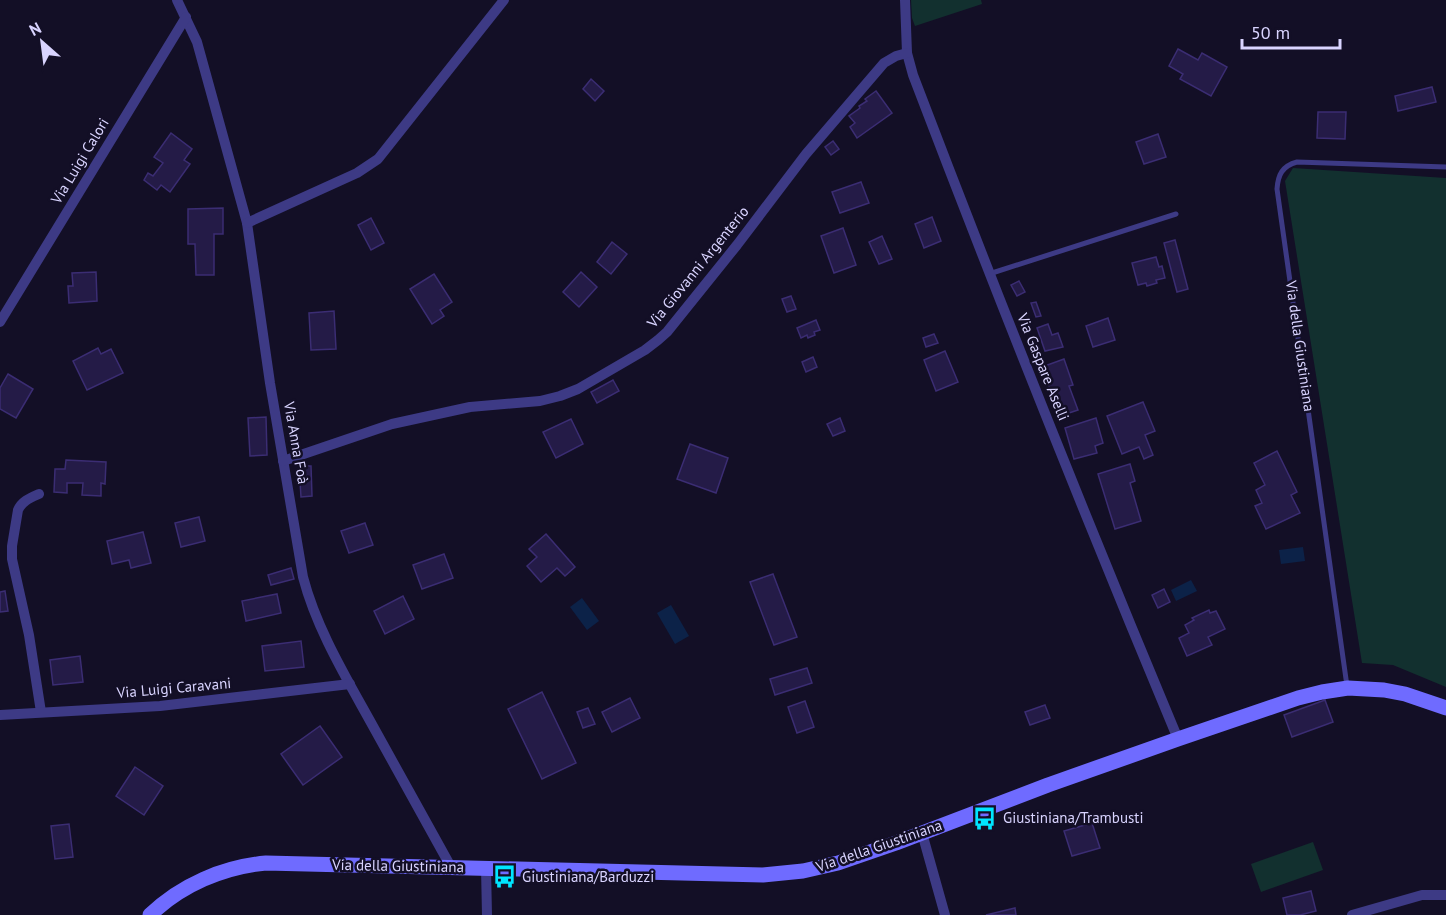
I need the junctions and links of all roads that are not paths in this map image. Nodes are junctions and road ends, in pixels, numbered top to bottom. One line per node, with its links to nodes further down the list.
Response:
1 (177, 0): 4 (street, Via Anna Foà)
2 (504, 0): 8 (street)
3 (905, 0): 5 (street, Via Gaspare Aselli)
4 (186, 17): 8 (street, Via Anna Foà); 10 (street, Via Luigi Calori)
5 (907, 53): 9 (street, Via Gaspare Aselli); 11 (street, Via Giovanni Argenterio)
6 (1446, 167): 14 (lane, Via della Giustiniana)
7 (1176, 214): 9 (lane)
8 (247, 223): 11 (street, Via Anna Foà)
9 (989, 274): 18 (street, Via Gaspare Aselli)
10 (0, 322)
11 (283, 461): 13 (street, Via Anna Foà)
12 (39, 494): 16 (street)
13 (350, 684): 16 (street, Via Luigi Caravani); 20 (street, Via Anna Foà)
14 (1348, 688): 15 (street, Via della Giustiniana); 18 (street, Via della Giustiniana)
15 (1446, 708)
16 (41, 712): 17 (street, Via Luigi Caravani)
17 (0, 715)
18 (1178, 739): 19 (street, Via della Giustiniana)
19 (922, 833): 21 (street, Via della Giustiniana); 25 (street)
20 (452, 867): 21 (street, Via della Giustiniana); 23 (street, Via della Giustiniana)
21 (486, 868): 24 (street)
22 (1446, 895): 26 (street)
23 (150, 915)
24 (487, 915)
25 (945, 915)
26 (1352, 915)

